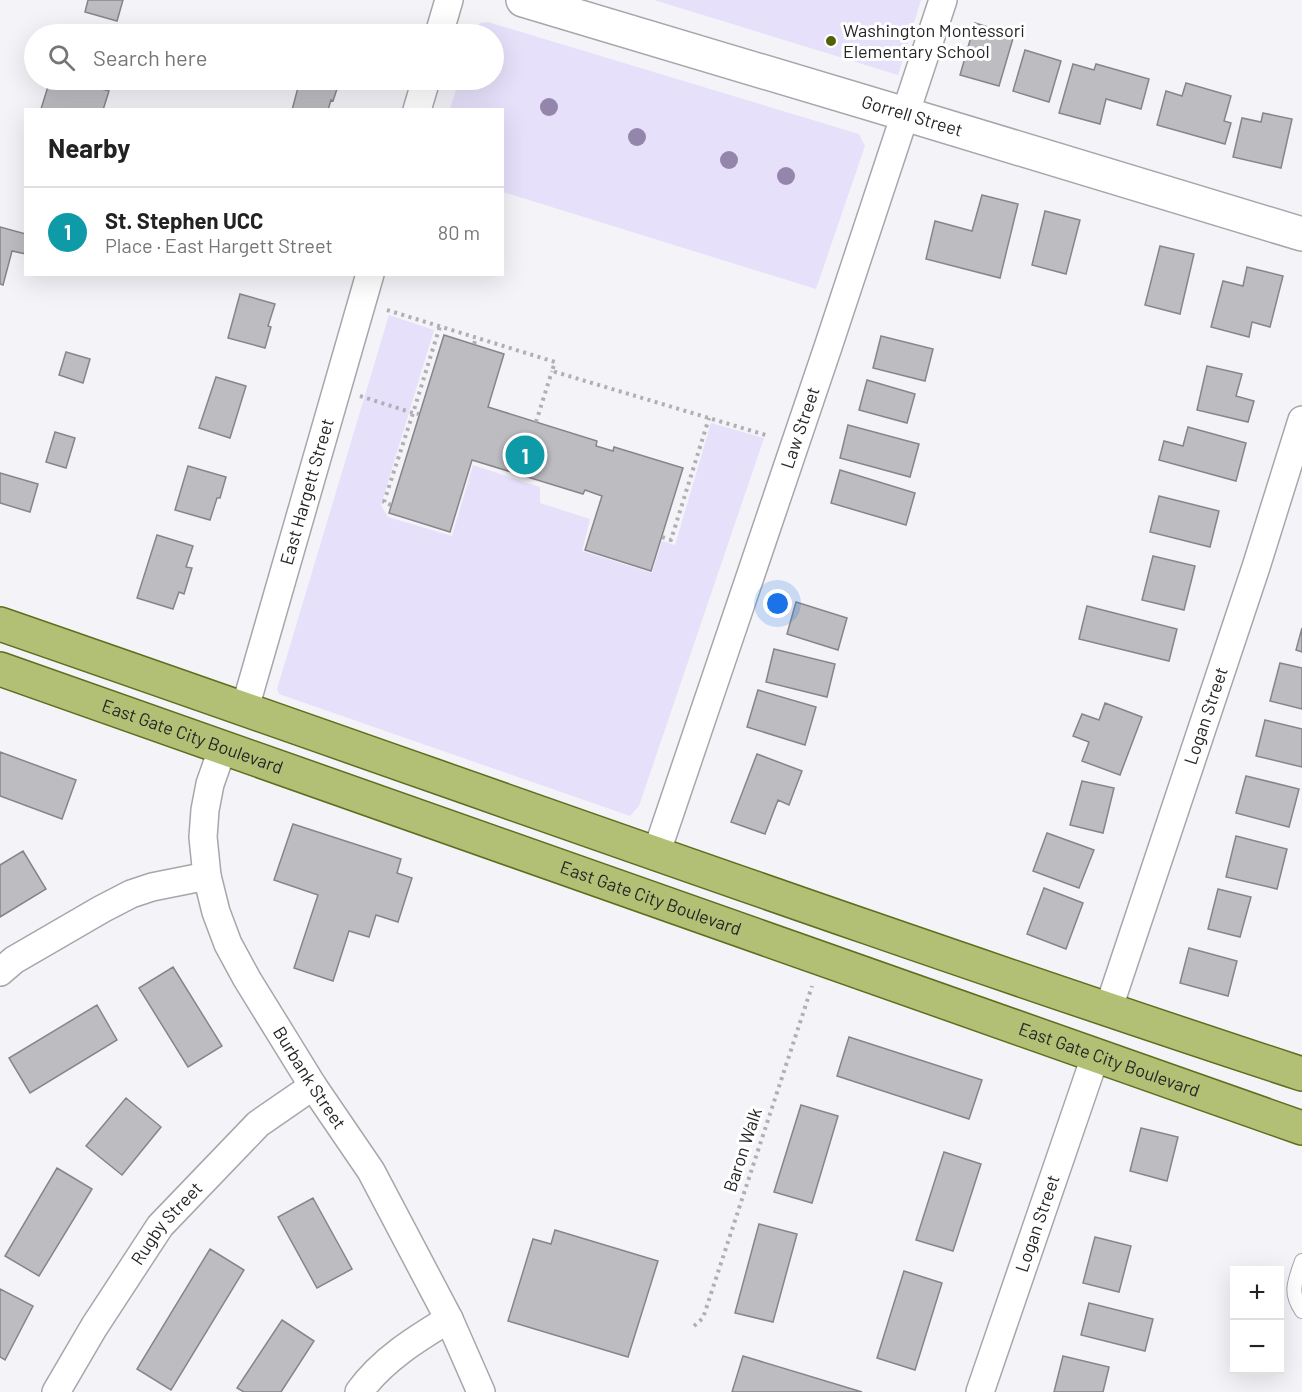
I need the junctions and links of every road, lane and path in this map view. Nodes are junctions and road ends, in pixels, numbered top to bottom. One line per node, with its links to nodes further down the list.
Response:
1 (449, 0): 4 (street)
2 (523, 0): 7 (street, Gorrell Street)
3 (943, 0): 7 (street, Law Street)
4 (442, 24)
5 (423, 90): 6 (street)
6 (418, 108)
7 (905, 114): 8 (street, Gorrell Street); 28 (street, Law Street)
8 (1302, 234)
9 (369, 276): 26 (street, East Hargett Street)
10 (386, 309): 11 (path)
11 (440, 326): 12 (path); 16 (path)
12 (476, 338): 13 (path); 14 (path)
13 (474, 344)
14 (552, 371): 18 (path); 20 (path)
15 (359, 395): 16 (path)
16 (413, 413): 17 (path); 22 (path)
17 (419, 414)
18 (709, 418): 21 (path); 23 (path)
19 (1302, 420): 32 (street, Logan Street)
20 (536, 422)
21 (769, 436)
22 (392, 505)
23 (662, 537)
24 (0, 624): 26 (main road)
25 (0, 669): 27 (main road, East Gate City Boulevard)
26 (245, 708): 28 (main road)
27 (223, 747): 29 (street, Burbank Street); 33 (main road, East Gate City Boulevard)
28 (656, 854): 32 (main road)
29 (207, 876): 30 (street); 35 (street, Burbank Street)
30 (0, 972)
31 (814, 979): 40 (path, Baron Walk)
32 (1108, 1010): 34 (main road)
33 (1096, 1054): 36 (main road, East Gate City Boulevard); 44 (street, Logan Street)
34 (1302, 1074)
35 (313, 1086): 39 (street, Burbank Street); 41 (street, Rugby Street)
36 (1302, 1128)
37 (1302, 1261): 38 (lane)
38 (1302, 1311)
39 (449, 1319): 42 (street); 43 (street, Burbank Street)
40 (693, 1326)
41 (56, 1392)
42 (359, 1392)
43 (481, 1392)
44 (980, 1392)

